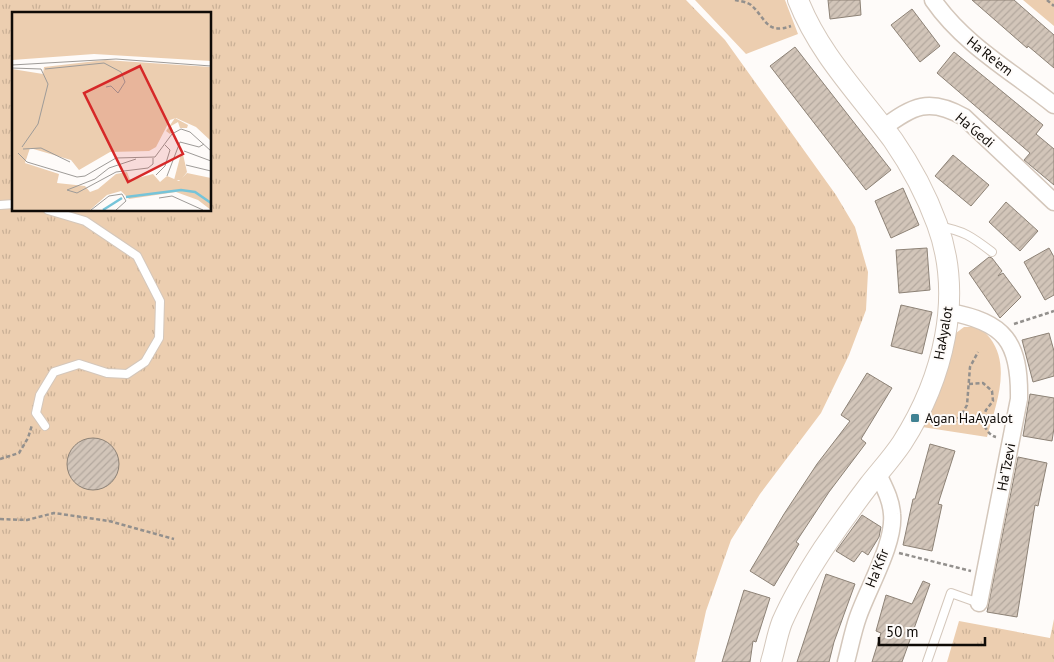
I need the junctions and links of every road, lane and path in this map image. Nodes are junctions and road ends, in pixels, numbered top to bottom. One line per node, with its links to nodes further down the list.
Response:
1 (735, 0): 6 (path)
2 (798, 0): 6 (street, HaAyalot)
3 (933, 0): 7 (street, Ha'Re'em)
4 (1047, 0): 5 (path)
5 (1054, 6)
6 (806, 20): 8 (street, HaAyalot)
7 (1054, 105)
8 (883, 128): 9 (street, Ha'Gedi); 11 (street, HaAyalot)
9 (1054, 202)
10 (51, 211): 18 (lane)
11 (938, 226): 12 (lane); 14 (street, HaAyalot)
12 (992, 252)
13 (1054, 311): 15 (path)
14 (949, 312): 15 (street); 19 (street, HaAyalot)
15 (998, 329): 21 (street, Ha'Tzevi)
16 (978, 352): 17 (path)
17 (969, 384): 19 (path); 21 (path)
18 (36, 413): 20 (lane); 22 (path)
19 (917, 417): 23 (street, HaAyalot)
20 (45, 426)
21 (1011, 440): 27 (street, Ha'Tzevi)
22 (0, 459)
23 (878, 474): 26 (street, Ha'Kfir); 29 (street, HaAyalot)
24 (0, 518): 25 (path)
25 (174, 539)
26 (885, 550): 27 (path); 30 (street, Ha'Kfir)
27 (985, 574): 28 (street, Ha'Tzevi)
28 (979, 603): 31 (lane)
29 (771, 662)
30 (846, 662)
31 (927, 662)

